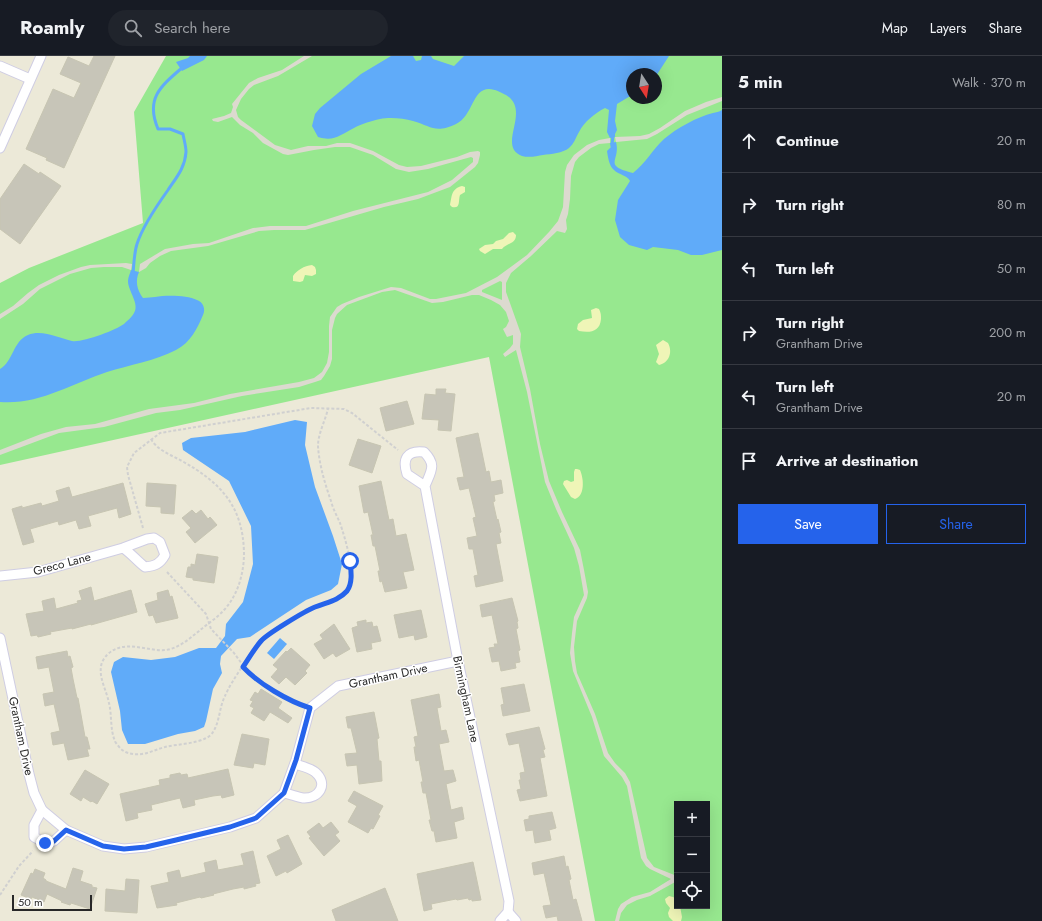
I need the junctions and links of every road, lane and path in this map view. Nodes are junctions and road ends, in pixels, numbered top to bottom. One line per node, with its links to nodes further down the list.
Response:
1 (41, 56): 3 (street)
2 (0, 66): 3 (street)
3 (30, 79): 4 (street)
4 (0, 148)
5 (328, 409): 6 (path); 7 (path); 16 (path)
6 (151, 439): 9 (path); 13 (path)
7 (398, 450)
8 (425, 486): 15 (street, Birmingham Lane)
9 (142, 528)
10 (122, 548): 12 (street, Greco Lane)
11 (167, 572): 13 (path)
12 (0, 576)
13 (209, 623): 16 (path); 16 (path)
14 (0, 638): 20 (street, Grantham Drive)
15 (458, 661): 17 (street, Grantham Drive); 24 (street, Birmingham Lane)
16 (243, 667): 17 (path)
17 (310, 708): 18 (street, Grantham Drive)
18 (295, 764): 19 (street, Grantham Drive); 19 (street)
19 (284, 793): 21 (street, Grantham Drive)
20 (42, 810): 21 (street, Grantham Drive); 21 (street)
21 (66, 830)
22 (33, 851): 23 (path)
23 (0, 895)
24 (508, 912): 25 (street); 26 (street)
25 (500, 921)
26 (516, 921)

